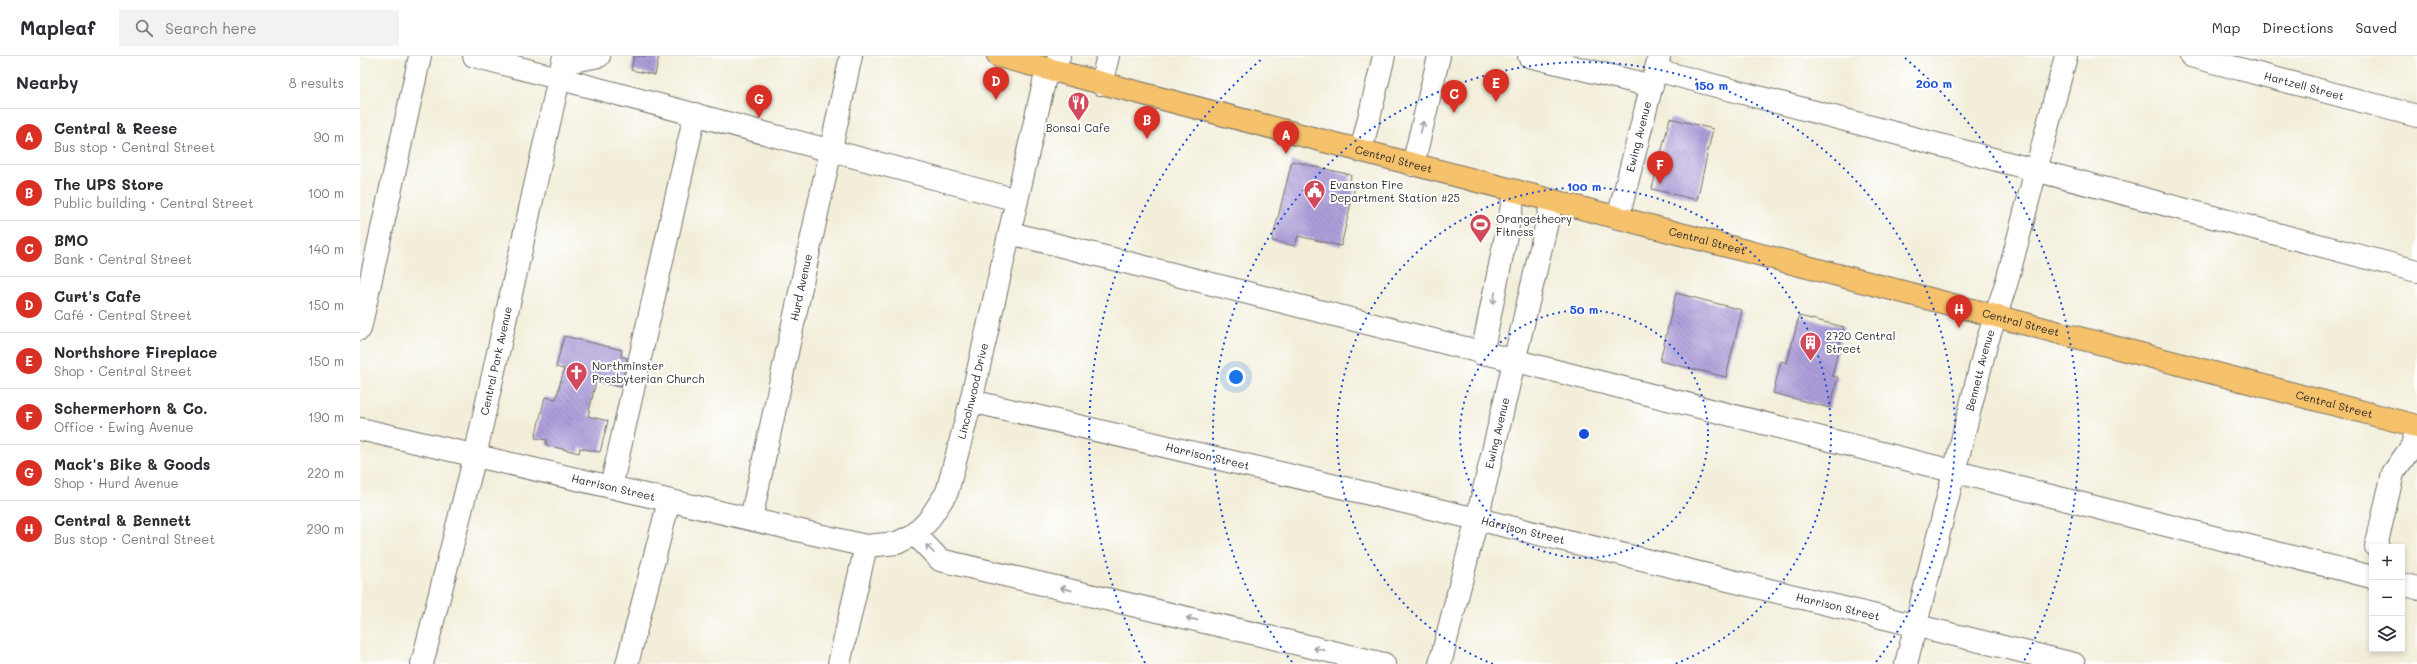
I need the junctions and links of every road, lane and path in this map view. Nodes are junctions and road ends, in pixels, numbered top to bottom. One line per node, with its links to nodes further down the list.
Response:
1 (420, 56): 32 (street)
2 (474, 56): 13 (street)
3 (599, 56): 13 (street)
4 (851, 56): 19 (street, Hurd Avenue)
5 (998, 56): 12 (main road, Central Street)
6 (1108, 56): 16 (street)
7 (1384, 56): 20 (street)
8 (1438, 56): 21 (street, one-way to 8)
9 (1529, 56): 15 (street)
10 (2066, 56): 22 (street, Bennett Avenue)
11 (2191, 56): 18 (street, Hartzell Street)
12 (1022, 59): 14 (main road, Central Street)
13 (562, 66): 17 (street); 38 (street, Central Park Avenue)
14 (1054, 66): 16 (main road, Central Street); 24 (street, Lincolnwood Drive)
15 (1656, 71): 22 (street); 26 (street, Ewing Avenue)
16 (1101, 84): 20 (main road, Central Street)
17 (695, 114): 19 (street); 40 (street)
18 (2417, 116)
19 (832, 151): 24 (street); 42 (street, Hurd Avenue)
20 (1361, 151): 21 (main road, Central Street)
21 (1413, 165): 23 (main road, Central Street)
22 (2036, 171): 29 (street); 31 (street, Bennett Avenue)
23 (1515, 191): 25 (main road, Central Street); 28 (street)
24 (1017, 200): 27 (street, Lincolnwood Drive)
25 (1552, 201): 26 (main road, Central Street); 30 (street, Ewing Avenue)
26 (1618, 218): 31 (main road, Central Street)
27 (1010, 233): 33 (street); 35 (street, Lincolnwood Drive)
28 (1500, 270): 30 (street); 33 (street, one-way to 33)
29 (2417, 271)
30 (1534, 279): 34 (street, Ewing Avenue)
31 (1996, 316): 36 (main road, Central Street); 39 (street, Bennett Avenue)
32 (360, 329)
33 (1482, 354): 34 (street)
34 (1514, 362): 39 (street); 43 (street, Ewing Avenue)
35 (971, 401): 43 (street, Harrison Street); 44 (street, Lincolnwood Drive)
36 (2417, 427): 45 (street)
37 (360, 429): 38 (street, Harrison Street)
38 (474, 456): 40 (street, Harrison Street); 51 (street, Central Park Avenue)
39 (1954, 472): 47 (street); 50 (street, Bennett Avenue)
40 (610, 487): 41 (street, Harrison Street)
41 (669, 501): 42 (street, Harrison Street); 52 (street)
42 (751, 519): 46 (street, Harrison Street)
43 (1477, 519): 50 (street, Harrison Street); 55 (street, Ewing Avenue)
44 (915, 534): 46 (street, Lincolnwood Drive); 54 (street, one-way to 44)
45 (2377, 544)
46 (866, 546): 53 (street)
47 (2369, 572)
48 (2405, 585): 49 (street)
49 (2417, 588)
50 (1916, 626): 56 (street, Bennett Avenue); 57 (street, Harrison Street)
51 (422, 664)
52 (627, 664)
53 (839, 664)
54 (1384, 664)
55 (1440, 664)
56 (1906, 664)
57 (2074, 664)

